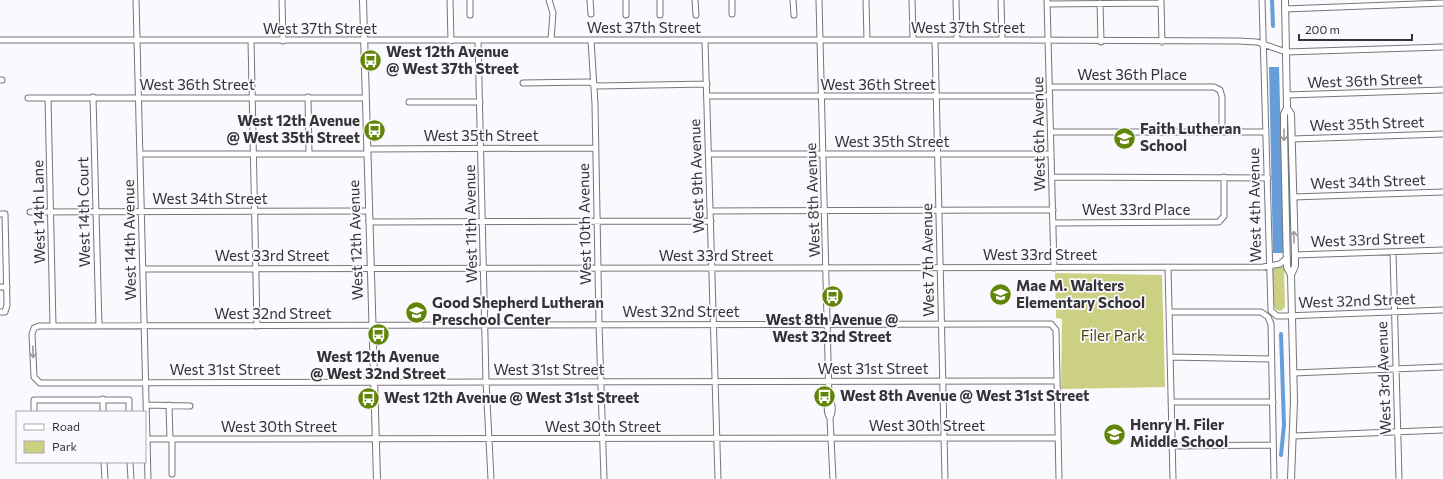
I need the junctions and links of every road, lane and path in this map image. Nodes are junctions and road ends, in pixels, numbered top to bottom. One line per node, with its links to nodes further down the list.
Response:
1 (136, 0): 33 (street, West 14th Avenue)
2 (282, 0): 44 (street)
3 (363, 0): 45 (main road, West 12th Avenue)
4 (450, 0): 46 (street)
5 (470, 0): 27 (street)
6 (549, 0): 35 (street)
7 (590, 0): 25 (street)
8 (626, 0): 28 (street)
9 (660, 0): 31 (street)
10 (695, 0): 29 (street)
11 (732, 0): 26 (street)
12 (793, 0): 30 (street)
13 (819, 0): 37 (street, West 8th Avenue)
14 (866, 0): 38 (street)
15 (912, 0): 39 (street)
16 (956, 0): 41 (street)
17 (1001, 0): 42 (street)
18 (1262, 0): 51 (street, West 4th Avenue)
19 (1284, 0): 24 (main road, West 4th Avenue)
20 (1047, 2): 22 (street); 43 (street, West 6th Avenue)
21 (1161, 2): 22 (street); 50 (street)
22 (1100, 3): 49 (street)
23 (1443, 3): 24 (street)
24 (1285, 9): 53 (main road, West 4th Avenue)
25 (590, 14)
26 (732, 14)
27 (470, 15)
28 (626, 15)
29 (696, 15)
30 (794, 15)
31 (660, 16)
32 (0, 40): 33 (street, West 37th Street)
33 (136, 40): 34 (street, West 37th Street); 68 (street, West 14th Avenue)
34 (251, 40): 44 (street, West 37th Street); 69 (street)
35 (551, 40): 36 (street, West 37th Street); 47 (street, West 37th Street)
36 (592, 40): 48 (street, West 37th Street); 55 (street, West 10th Avenue)
37 (820, 40): 38 (street, West 37th Street); 48 (street, West 37th Street); 63 (street, West 8th Avenue)
38 (867, 40): 39 (street, West 37th Street)
39 (913, 40): 40 (street, West 37th Street)
40 (935, 40): 41 (street, West 37th Street); 64 (street, West 7th Avenue)
41 (956, 40): 42 (street, West 37th Street)
42 (1002, 40): 43 (street, West 37th Street)
43 (1049, 40): 49 (street, West 37th Street); 57 (street, West 6th Avenue)
44 (283, 41): 45 (street, West 37th Street)
45 (364, 41): 46 (street, West 37th Street); 70 (main road, West 12th Avenue)
46 (451, 41): 47 (street, West 37th Street)
47 (478, 41): 72 (street, West 11th Avenue)
48 (706, 41): 56 (street, West 9th Avenue)
49 (1101, 42): 50 (street, West 37th Street)
50 (1162, 42): 51 (street, West 37th Street)
51 (1263, 44): 53 (street, West 37th Street); 76 (street, West 4th Avenue)
52 (1443, 47): 53 (street)
53 (1286, 52): 59 (main road, West 4th Avenue)
54 (523, 83): 55 (street)
55 (594, 84): 56 (street); 80 (street, West 10th Avenue)
56 (707, 84): 60 (street, West 9th Avenue)
57 (1050, 88): 61 (street, West 6th Avenue); 74 (street, West 36th Place)
58 (1443, 90): 59 (street, West 36th Street)
59 (1287, 95): 73 (main road, West 4th Avenue)
60 (707, 96): 63 (street, West 36th Street); 85 (street, West 9th Avenue)
61 (1050, 96): 64 (street, West 36th Street); 75 (street, West 6th Avenue)
62 (308, 97): 69 (street, West 36th Street); 70 (street, West 36th Street); 84 (street)
63 (822, 97): 64 (street, West 36th Street); 86 (street, West 8th Avenue)
64 (935, 97): 87 (street, West 7th Avenue)
65 (28, 98): 66 (street, West 36th Street)
66 (48, 98): 67 (street, West 36th Street); 102 (street, West 14th Lane)
67 (93, 98): 68 (street, West 36th Street); 103 (street, West 14th Court)
68 (138, 98): 69 (street, West 36th Street); 82 (street, West 14th Avenue)
69 (252, 98): 83 (street)
70 (365, 98): 81 (main road, West 12th Avenue)
71 (409, 102): 72 (street)
72 (480, 102): 79 (street, West 11th Avenue)
73 (1287, 108): 78 (main road, West 4th Avenue); 92 (main road, West 4th Avenue, one-way to 92)
74 (1222, 131): 75 (street); 76 (street)
75 (1051, 132): 88 (street, West 6th Avenue)
76 (1266, 132): 91 (street, West 4th Avenue)
77 (1443, 134): 78 (street, West 35th Street)
78 (1292, 139): 94 (main road, West 4th Avenue)
79 (481, 148): 80 (street, West 35th Street); 81 (street, West 35th Street); 109 (street, West 11th Avenue)
80 (595, 148): 106 (street, West 10th Avenue)
81 (367, 151): 84 (street, West 35th Street); 97 (main road, West 12th Avenue)
82 (140, 154): 83 (street, West 35th Street); 104 (street, West 14th Avenue)
83 (253, 154): 84 (street, West 35th Street); 96 (street)
84 (309, 154)
85 (709, 154): 86 (street, West 35th Street); 98 (street, West 9th Avenue)
86 (824, 154): 87 (street, West 35th Street); 99 (street, West 8th Avenue)
87 (937, 154): 88 (street, West 35th Street); 100 (street, West 7th Avenue)
88 (1051, 154): 89 (street, West 6th Avenue)
89 (1052, 177): 90 (street); 95 (street, West 6th Avenue)
90 (1224, 177): 91 (street); 110 (street, West 33rd Place)
91 (1268, 178): 117 (street, West 4th Avenue)
92 (1286, 188): 94 (main road); 115 (main road, West 4th Avenue)
93 (1443, 192): 94 (street, West 34th Street)
94 (1293, 197): 114 (main road, West 4th Avenue, one-way to 94)
95 (1052, 210): 100 (street); 110 (street, West 6th Avenue)
96 (255, 211): 97 (street, West 34th Street); 104 (street, West 34th Street); 120 (street)
97 (368, 211): 108 (main road, West 12th Avenue)
98 (710, 211): 99 (street); 107 (street, West 9th Avenue)
99 (825, 211): 100 (street); 124 (street, West 8th Avenue)
100 (939, 211): 118 (street, West 7th Avenue)
101 (30, 212): 102 (street, West 34th Street)
102 (51, 212): 103 (street, West 34th Street); 144 (street, West 14th Lane)
103 (96, 212): 104 (street, West 34th Street); 145 (street, West 14th Court)
104 (141, 212): 126 (street, West 14th Avenue)
105 (0, 214): 111 (street)
106 (596, 221): 107 (street); 109 (street); 122 (street, West 10th Avenue)
107 (711, 221): 123 (street, West 9th Avenue)
108 (369, 222): 109 (street); 121 (main road, West 12th Avenue)
109 (483, 222): 127 (street, West 11th Avenue)
110 (1053, 223): 125 (street, West 6th Avenue)
111 (3, 237): 116 (street)
112 (1443, 250): 113 (street, West 33rd Street)
113 (1393, 252): 114 (street, West 33rd Street); 134 (street, West 3rd Avenue)
114 (1294, 255): 128 (main road, West 4th Avenue)
115 (1287, 258): 117 (street, West 33rd Street); 128 (main road, West 4th Avenue)
116 (3, 263): 130 (street)
117 (1269, 266): 119 (street, West 33rd Street); 135 (street, West 4th Avenue)
118 (940, 267): 124 (street, West 33rd Street); 125 (street, West 33rd Street); 139 (street, West 7th Avenue)
119 (1168, 267): 125 (street, West 33rd Street); 133 (street)
120 (256, 268): 121 (street, West 33rd Street); 126 (street, West 33rd Street); 146 (street)
121 (370, 268): 127 (street, West 33rd Street); 141 (main road, West 12th Avenue)
122 (597, 268): 123 (street, West 33rd Street); 127 (street, West 33rd Street); 137 (street, West 10th Avenue)
123 (712, 268): 124 (street, West 33rd Street); 138 (street, West 9th Avenue)
124 (827, 268): 143 (street, West 8th Avenue)
125 (1054, 268)
126 (143, 269): 140 (street, West 14th Avenue)
127 (484, 269): 142 (street, West 11th Avenue)
128 (1291, 275): 136 (main road, West 4th Avenue)
129 (0, 287): 130 (street)
130 (6, 287): 132 (street)
131 (1443, 310): 134 (street, West 32nd Street)
132 (0, 312)
133 (1169, 312): 147 (street); 148 (street)
134 (1394, 312): 136 (street, West 32nd Street); 150 (street, West 3rd Avenue)
135 (1273, 313): 136 (street, West 32nd Street)
136 (1292, 316): 151 (main road, West 4th Avenue)
137 (599, 324): 138 (street, West 32nd Street); 142 (street, West 32nd Street); 157 (street, West 10th Avenue)
138 (714, 324): 143 (street, West 32nd Street); 158 (street, West 9th Avenue)
139 (942, 324): 143 (street, West 32nd Street); 154 (street, West 32nd Street); 159 (street, West 7th Avenue)
140 (143, 325): 145 (street, West 32nd Street); 146 (street, West 32nd Street); 152 (street, West 14th Avenue)
141 (372, 325): 142 (street, West 32nd Street); 146 (street, West 32nd Street); 155 (main road, West 12th Avenue)
142 (486, 325): 156 (street, West 11th Avenue)
143 (828, 325): 153 (street, West 8th Avenue)
144 (54, 326): 145 (street, West 32nd Street); 160 (street, West 32nd Street, one-way to 160)
145 (99, 326)
146 (258, 326)
147 (1170, 357): 148 (street); 162 (street)
148 (1271, 359): 163 (street)
149 (1443, 367): 150 (street)
150 (1396, 369): 151 (street); 171 (street, West 3rd Avenue)
151 (1293, 373): 172 (main road, West 4th Avenue)
152 (145, 381): 155 (street, West 31st Street); 160 (street, West 31st Street); 164 (street, West 14th Avenue)
153 (830, 381): 158 (street, West 31st Street); 159 (street, West 31st Street); 173 (street, West 8th Avenue)
154 (1057, 381): 159 (street, West 31st Street); 175 (street)
155 (373, 382): 156 (street, West 31st Street); 179 (main road, West 12th Avenue)
156 (486, 382): 157 (street, West 31st Street); 180 (street, West 11th Avenue)
157 (602, 382): 158 (street, West 31st Street); 181 (street, West 10th Avenue)
158 (715, 382): 178 (street, West 9th Avenue)
159 (943, 382): 174 (street, West 7th Avenue)
160 (40, 383)
161 (103, 399): 167 (street); 168 (street); 169 (street)
162 (1171, 402): 163 (street); 183 (street)
163 (1272, 402): 182 (street)
164 (146, 405): 165 (street); 176 (street, West 14th Avenue)
165 (169, 405): 166 (street); 177 (street)
166 (190, 406)
167 (34, 411)
168 (104, 411)
169 (129, 411)
170 (1443, 430): 171 (street)
171 (1398, 432): 172 (street); 200 (street, West 3rd Avenue)
172 (1294, 436): 199 (main road, West 4th Avenue)
173 (831, 438): 174 (street, West 30th Street); 178 (street, West 30th Street); 194 (street, West 8th Avenue)
174 (944, 438): 175 (street, West 30th Street); 195 (street, West 7th Avenue)
175 (1058, 438): 196 (street)
176 (148, 439): 177 (street, West 30th Street); 189 (street, West 14th Avenue)
177 (171, 439): 179 (street, West 30th Street); 186 (street)
178 (716, 439): 181 (street, West 30th Street); 193 (street, West 9th Avenue)
179 (375, 440): 180 (street, West 30th Street); 190 (main road, West 12th Avenue)
180 (489, 440): 181 (street, West 30th Street); 191 (street, West 11th Avenue)
181 (603, 440): 192 (street, West 10th Avenue)
182 (1273, 445): 183 (street); 198 (street)
183 (1172, 446): 197 (street)
184 (104, 463): 187 (street)
185 (130, 463): 188 (street)
186 (172, 474)
187 (105, 479)
188 (131, 479)
189 (148, 479)
190 (377, 479)
191 (491, 479)
192 (604, 479)
193 (718, 479)
194 (833, 479)
195 (945, 479)
196 (1059, 479)
197 (1173, 479)
198 (1274, 479)
199 (1291, 479)
200 (1399, 479)

